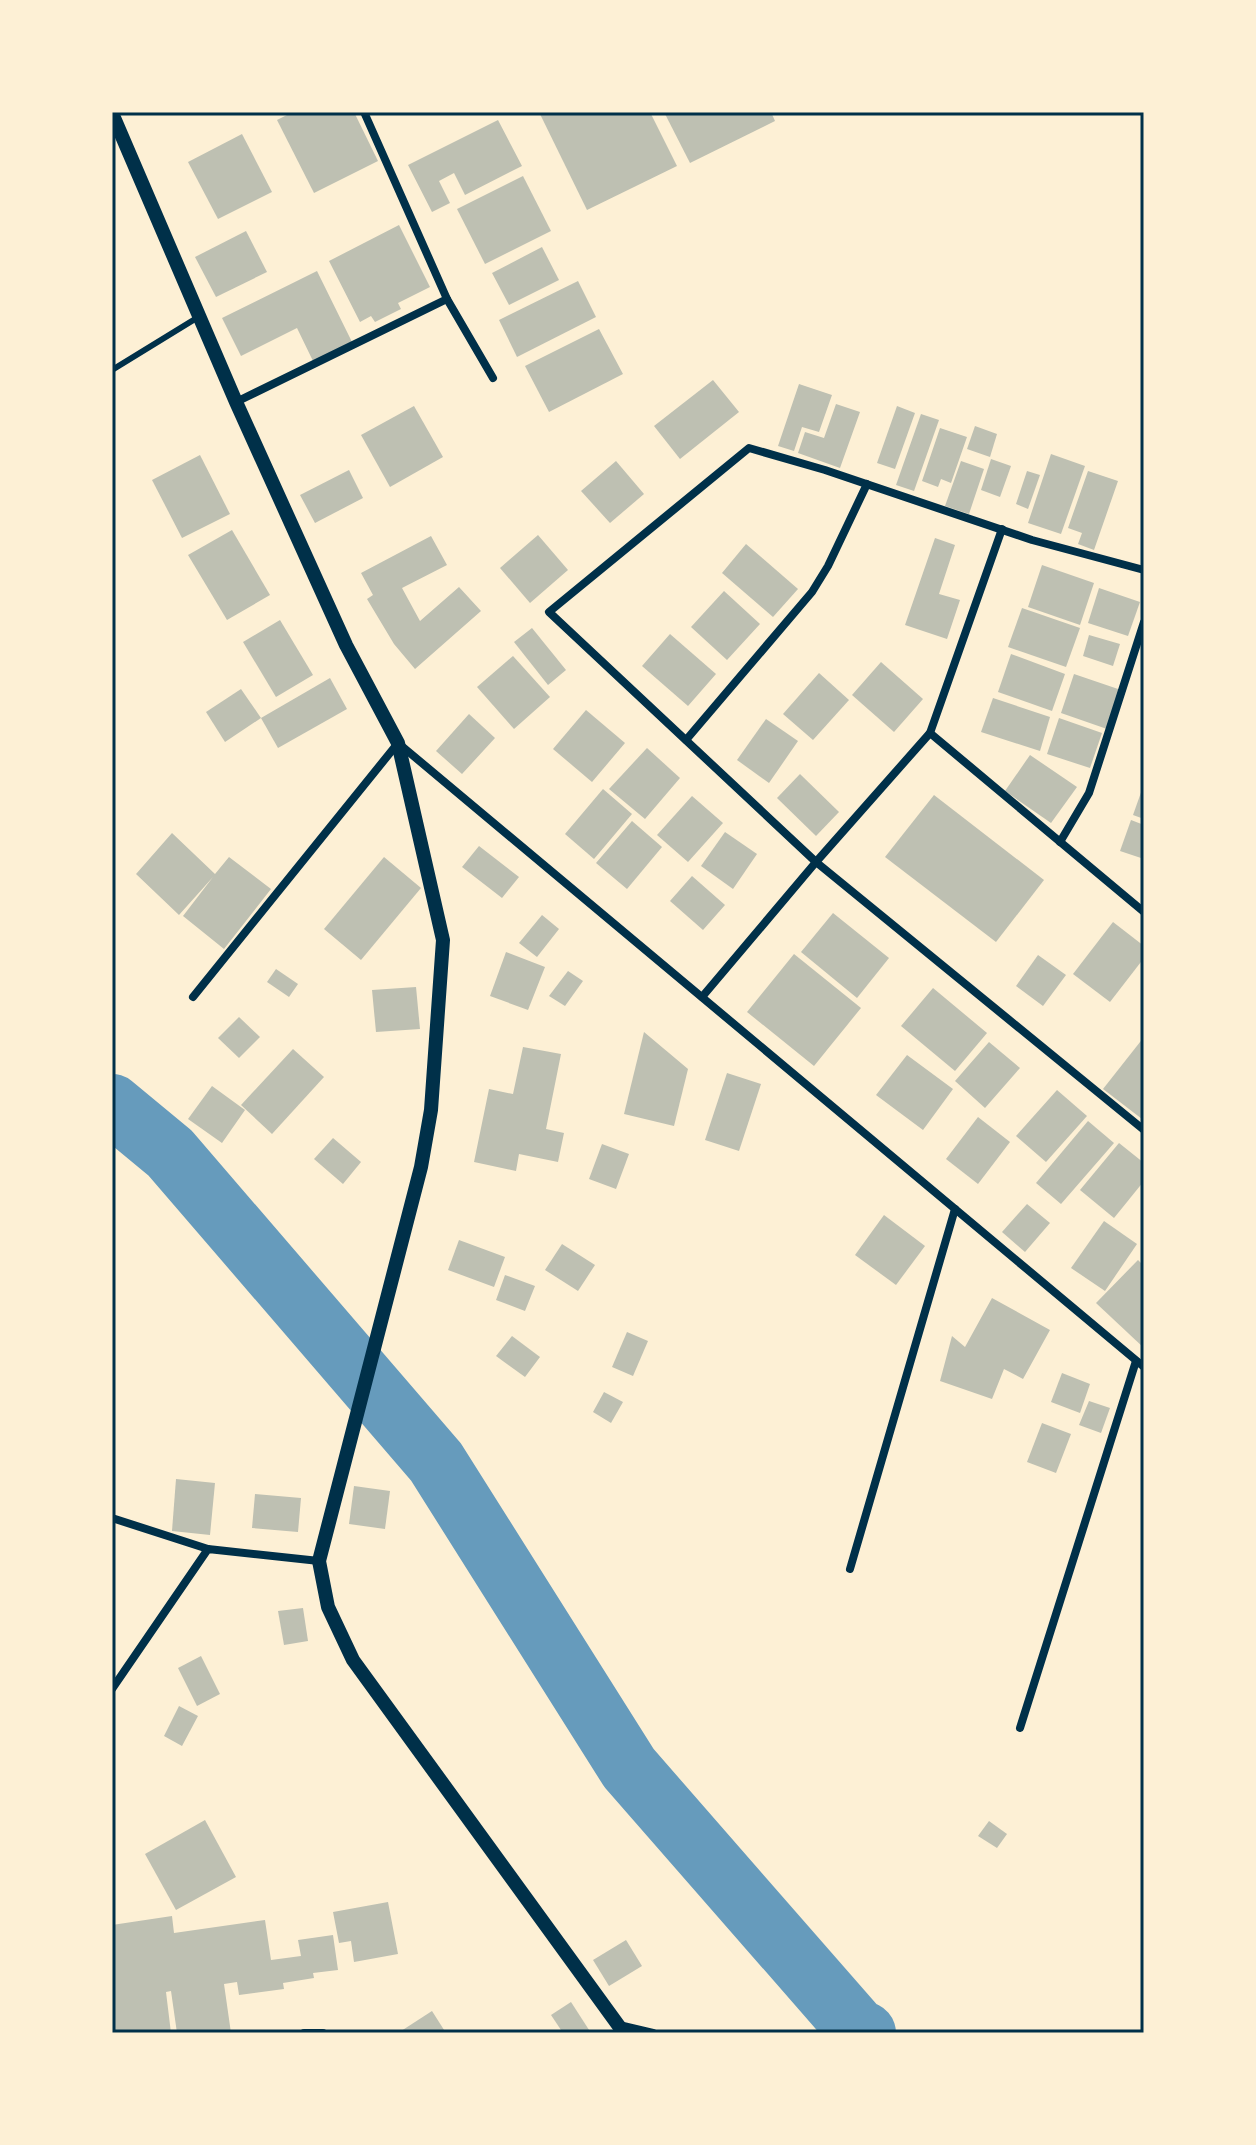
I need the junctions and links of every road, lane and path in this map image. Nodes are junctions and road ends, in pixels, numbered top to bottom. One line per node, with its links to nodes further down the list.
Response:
1 (364, 112): 3 (street)
2 (112, 113): 4 (street)
3 (447, 299): 6 (street); 7 (street)
4 (200, 316): 5 (lane); 7 (street)
5 (112, 370)
6 (493, 378)
7 (236, 402): 14 (street)
8 (867, 484): 9 (street); 13 (street); 13 (street)
9 (1002, 529): 10 (street); 12 (street)
10 (1144, 570)
11 (1144, 622): 15 (street)
12 (930, 733): 15 (street); 16 (street)
13 (686, 740): 16 (street)
14 (398, 743): 18 (street); 19 (street); 26 (street)
15 (1060, 842): 17 (street)
16 (816, 862): 19 (street); 20 (street)
17 (1144, 912)
18 (193, 997)
19 (702, 997): 21 (street)
20 (1144, 1130)
21 (955, 1209): 22 (street); 27 (street)
22 (1136, 1361): 23 (street); 29 (street)
23 (1144, 1367)
24 (112, 1518): 25 (street)
25 (208, 1549): 26 (street); 28 (street)
26 (319, 1561): 30 (street)
27 (850, 1569)
28 (112, 1689)
29 (1020, 1728)
30 (621, 2029): 33 (street)
31 (304, 2033): 32 (street)
32 (323, 2033)
33 (653, 2033)

